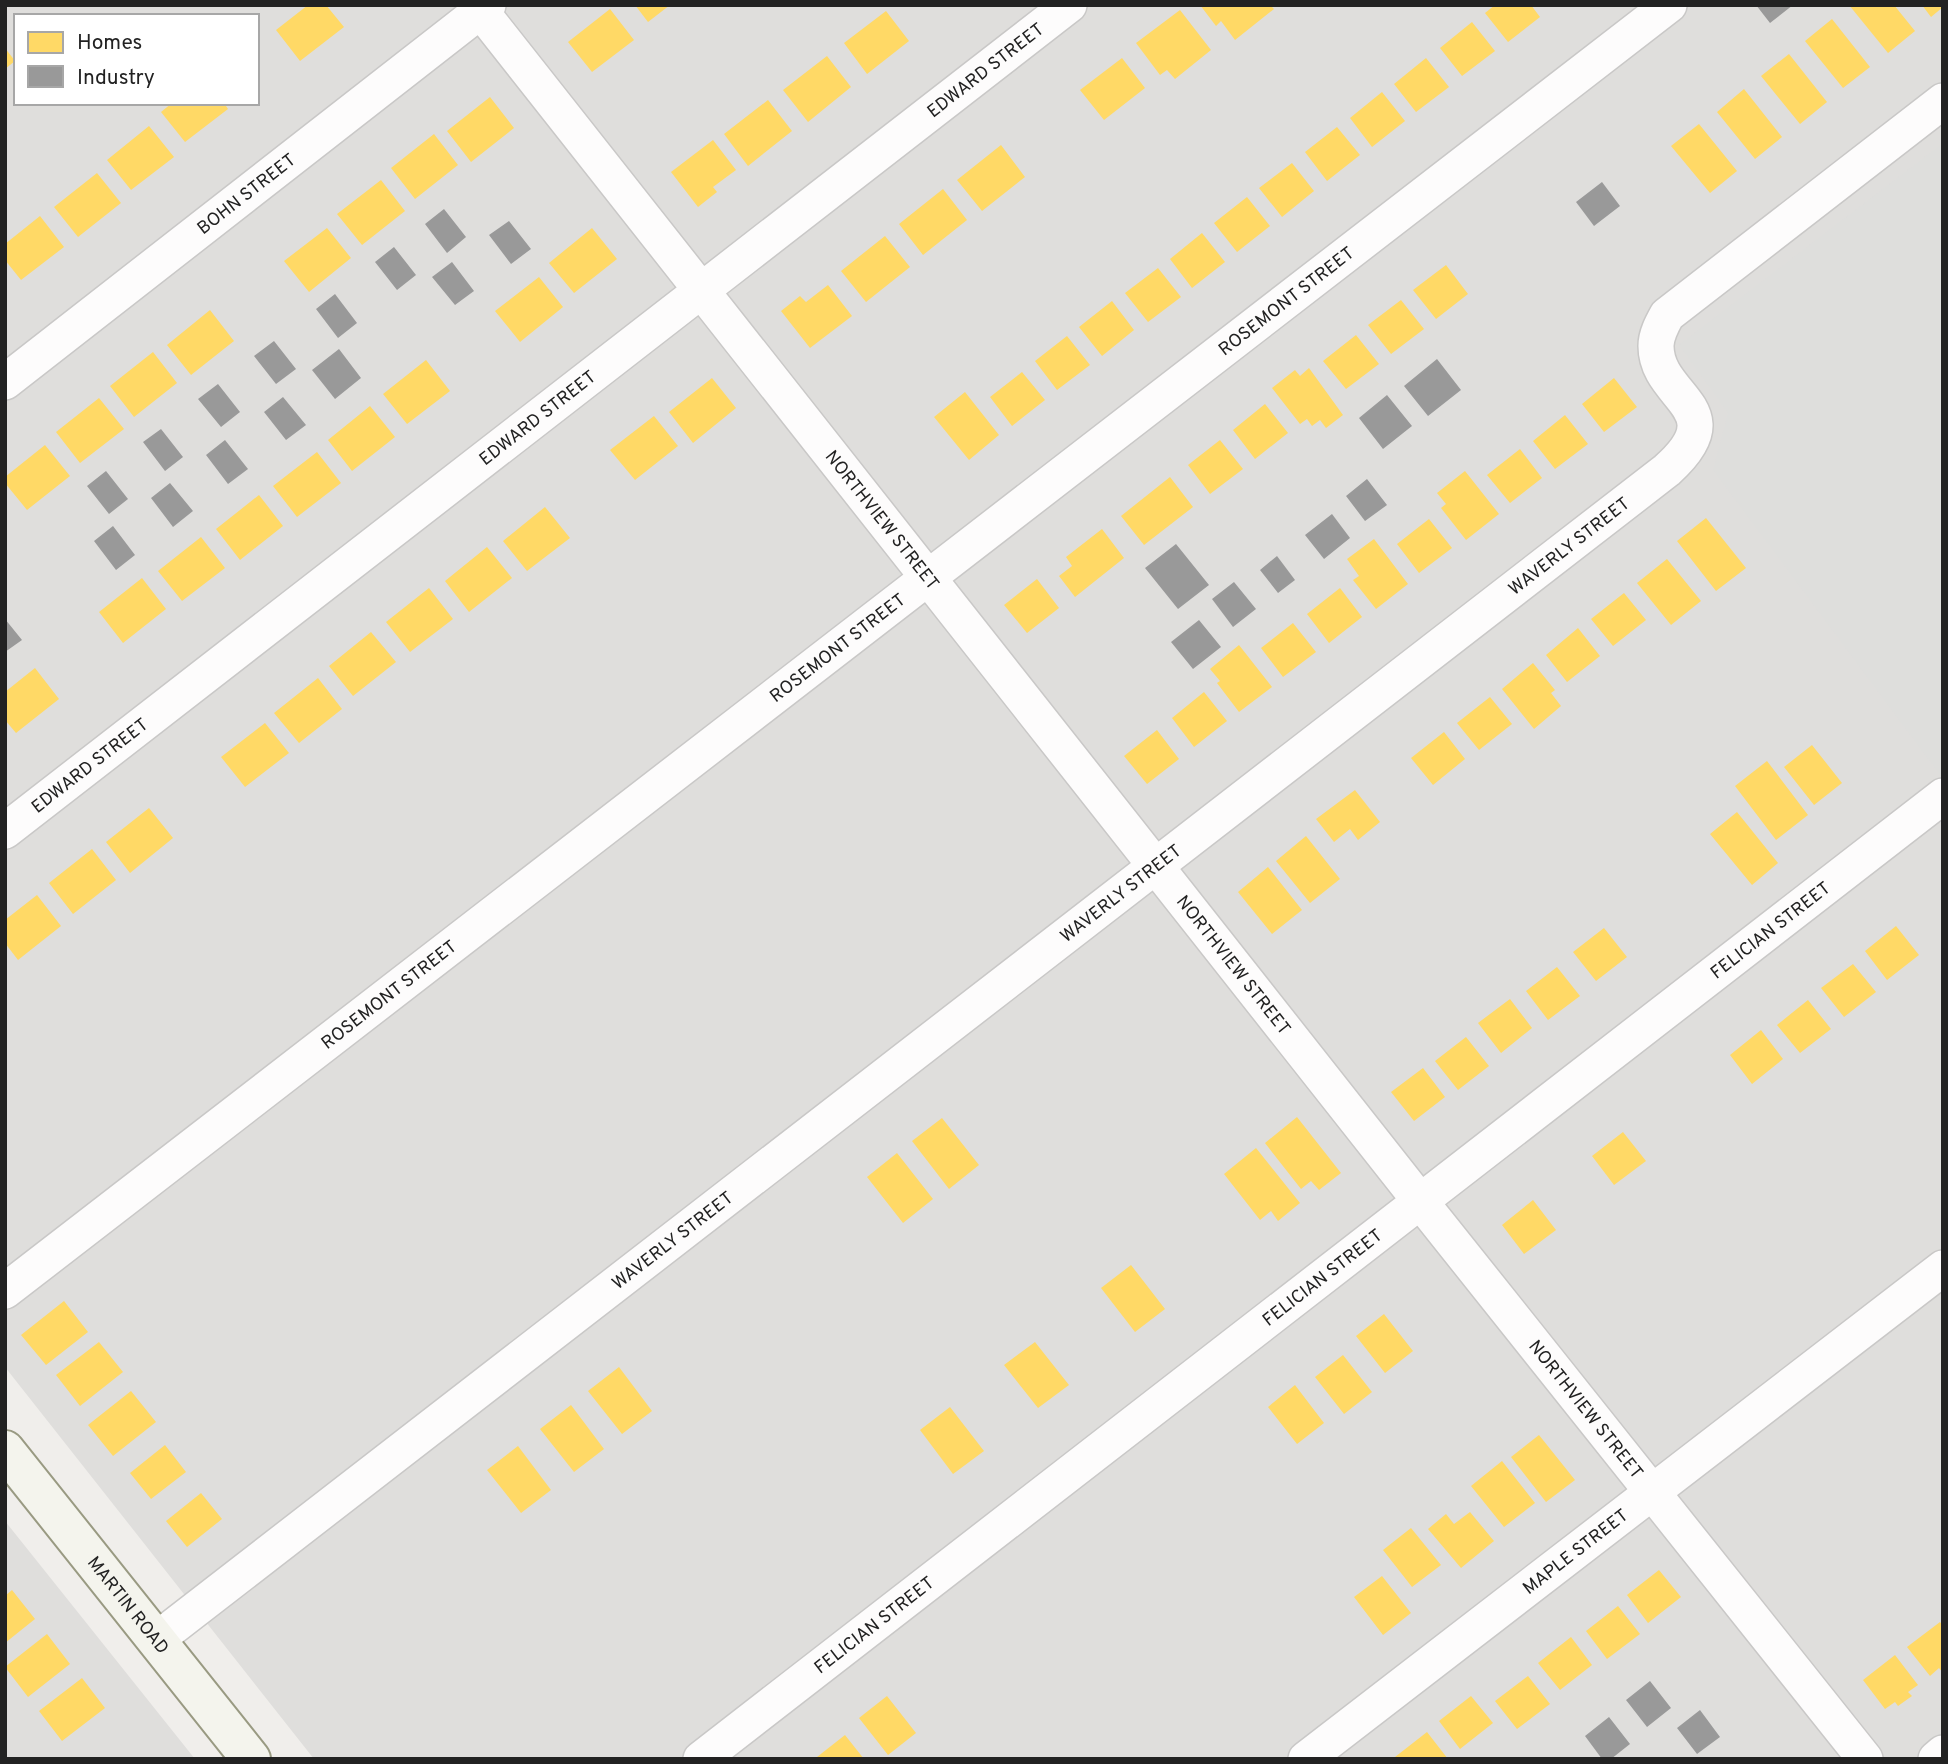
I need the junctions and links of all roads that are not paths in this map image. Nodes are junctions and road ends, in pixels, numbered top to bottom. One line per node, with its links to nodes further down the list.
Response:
1 (1069, 5): 5 (street, EDWARD STREET)
2 (1669, 5): 7 (street, ROSEMONT STREET)
3 (481, 7): 5 (street, NORTHVIEW STREET); 6 (street, BOHN STREET)
4 (1943, 101): 10 (street, WAVERLY STREET)
5 (702, 290): 7 (street, NORTHVIEW STREET); 9 (street, EDWARD STREET)
6 (5, 382)
7 (928, 579): 10 (street, NORTHVIEW STREET); 13 (street, ROSEMONT STREET)
8 (1943, 796): 11 (street, FELICIAN STREET)
9 (5, 831)
10 (1155, 867): 11 (street, NORTHVIEW STREET); 16 (street, WAVERLY STREET)
11 (1420, 1201): 15 (street, NORTHVIEW STREET); 19 (street, FELICIAN STREET)
12 (1943, 1268): 15 (street, MAPLE STREET)
13 (5, 1291)
14 (5, 1450): 16 (street, MARTIN ROAD)
15 (1652, 1492): 20 (street, MAPLE STREET); 21 (street, NORTHVIEW STREET)
16 (156, 1640): 18 (street, MARTIN ROAD)
17 (1943, 1754): 22 (street)
18 (251, 1759)
19 (701, 1759)
20 (1306, 1759)
21 (1865, 1759)
22 (1936, 1759)

